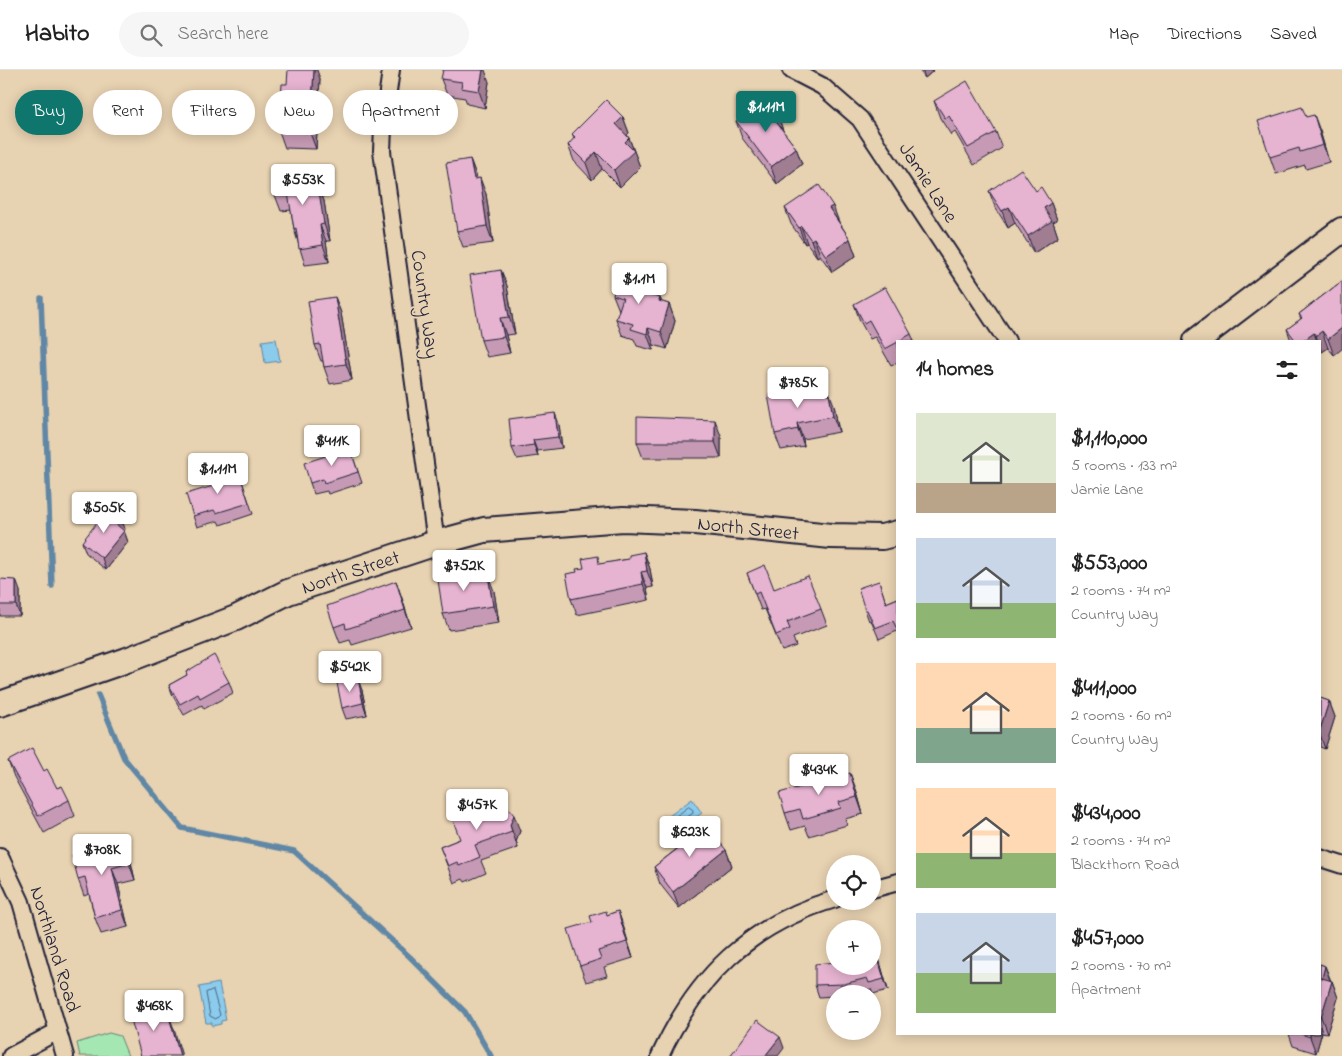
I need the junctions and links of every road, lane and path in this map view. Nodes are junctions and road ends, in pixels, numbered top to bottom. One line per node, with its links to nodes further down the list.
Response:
1 (390, 70): 7 (street, Country Way)
2 (791, 70): 4 (street, Jamie Lane)
3 (1342, 230): 5 (street)
4 (1006, 340)
5 (1197, 340)
6 (896, 533): 7 (street, North Street)
7 (436, 543): 8 (street, North Street)
8 (0, 704)
9 (0, 857): 15 (street, Northland Road)
10 (1321, 858): 11 (street)
11 (1342, 865)
12 (896, 882): 13 (street)
13 (881, 886)
14 (826, 903): 18 (street)
15 (58, 1031): 16 (street); 17 (street, Northland Road)
16 (11, 1056)
17 (65, 1056)
18 (660, 1056)

